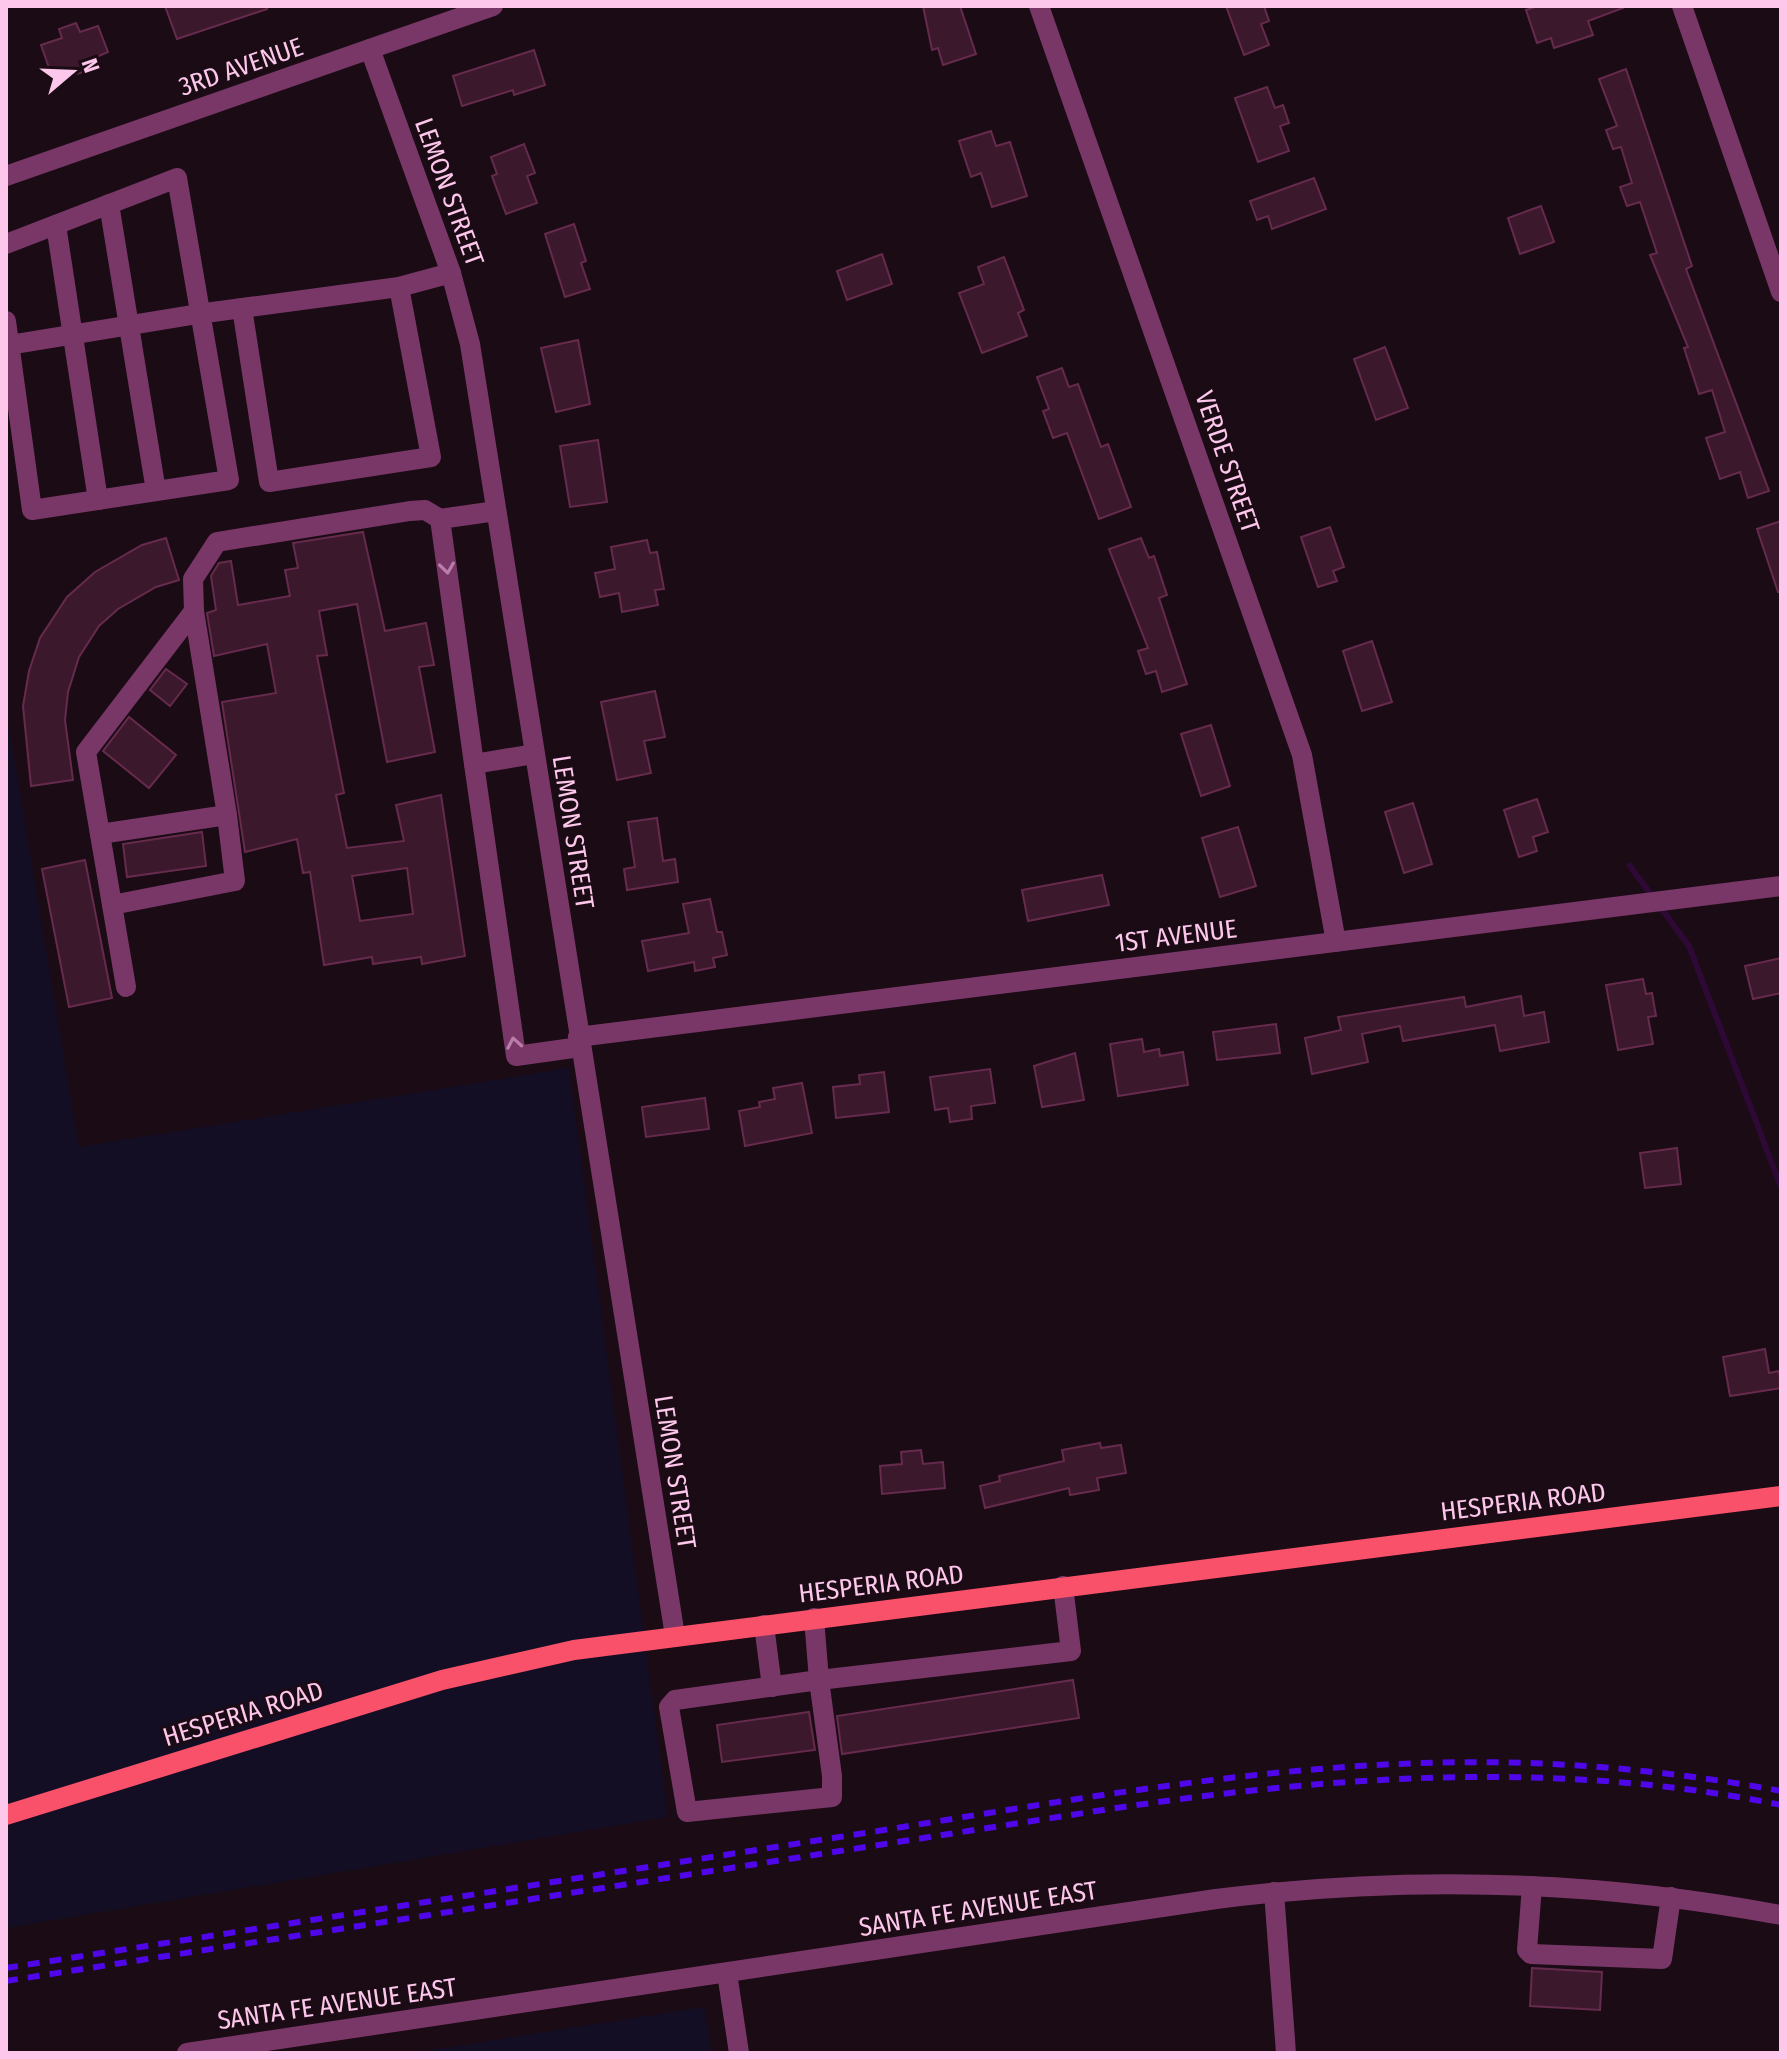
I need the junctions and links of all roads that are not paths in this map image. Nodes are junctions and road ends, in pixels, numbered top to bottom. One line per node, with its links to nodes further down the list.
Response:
1 (493, 6): 4 (street, 3RD AVENUE)
2 (1039, 6): 29 (street, VERDE STREET)
3 (1682, 6): 11 (street)
4 (370, 49): 5 (street, 3RD AVENUE); 9 (street, LEMON STREET)
5 (6, 176)
6 (109, 204): 7 (street); 13 (street); 15 (street)
7 (56, 225): 8 (street); 16 (street)
8 (6, 244)
9 (451, 273): 10 (street); 20 (street, LEMON STREET)
10 (399, 287): 12 (street); 12 (street)
11 (1781, 292)
12 (242, 308): 13 (street)
13 (198, 314): 15 (street); 18 (street)
14 (6, 321): 17 (street)
15 (128, 325): 16 (street); 18 (street)
16 (73, 335): 17 (street); 19 (street)
17 (9, 345): 19 (street)
18 (156, 491): 19 (street)
19 (98, 500)
20 (496, 511): 21 (street); 23 (street, LEMON STREET)
21 (440, 519): 22 (street); 24 (street, one-way to 24)
22 (194, 611): 25 (street); 26 (street)
23 (534, 754): 24 (street); 31 (street, LEMON STREET)
24 (474, 764): 31 (street, 1ST AVENUE, one-way to 24)
25 (227, 815): 26 (street); 28 (street)
26 (100, 834): 28 (street)
27 (1781, 886): 29 (street, 1ST AVENUE)
28 (112, 905): 30 (street)
29 (1336, 942): 31 (street, 1ST AVENUE)
30 (126, 987)
31 (579, 1042): 36 (street, LEMON STREET)
32 (1781, 1496): 33 (main road, HESPERIA ROAD)
33 (1063, 1586): 34 (main road, HESPERIA ROAD); 37 (street)
34 (814, 1618): 35 (main road, HESPERIA ROAD); 37 (street)
35 (764, 1625): 36 (main road, HESPERIA ROAD); 38 (street)
36 (675, 1636): 39 (main road, HESPERIA ROAD)
37 (819, 1680): 38 (street); 38 (street)
38 (772, 1687)
39 (6, 1815)
40 (1532, 1886): 41 (street, SANTA FE AVENUE EAST); 42 (street, SANTA FE AVENUE EAST); 42 (street)
41 (1274, 1892): 44 (street, SANTA FE AVENUE EAST); 47 (street)
42 (1671, 1897): 43 (street, SANTA FE AVENUE EAST)
43 (1781, 1915)
44 (727, 1973): 45 (street, SANTA FE AVENUE EAST); 46 (street)
45 (187, 2053)
46 (739, 2053)
47 (1286, 2053)

